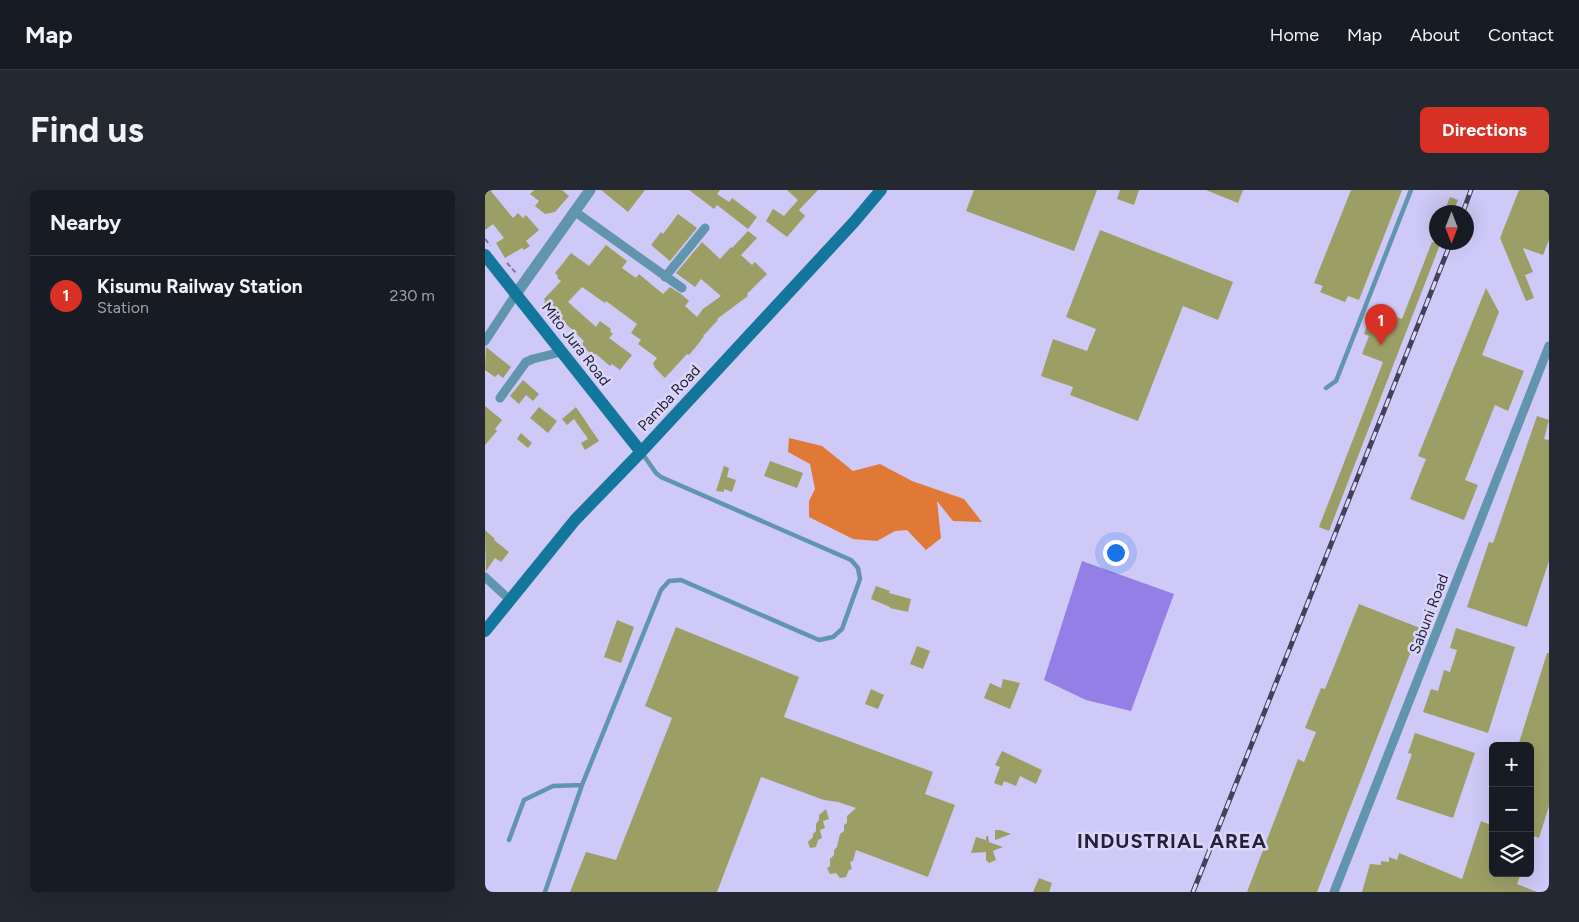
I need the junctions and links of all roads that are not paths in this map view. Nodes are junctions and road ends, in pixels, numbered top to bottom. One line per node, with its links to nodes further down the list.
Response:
1 (590, 190): 4 (street)
2 (881, 190): 15 (main road, Pamba Road)
3 (1411, 190): 13 (lane)
4 (574, 211): 7 (street); 9 (street)
5 (705, 228): 7 (street)
6 (485, 255): 9 (main road, Mito Jura Road)
7 (665, 276): 8 (street)
8 (682, 288)
9 (516, 294): 10 (street); 12 (main road, Mito Jura Road)
10 (485, 341)
11 (1549, 346): 22 (street, Sabuni Road)
12 (561, 352): 14 (street); 15 (main road, Mito Jura Road)
13 (1326, 388)
14 (500, 398)
15 (641, 452): 17 (main road, Pamba Road); 19 (lane)
16 (485, 578): 17 (street)
17 (510, 600): 18 (main road, Pamba Road)
18 (485, 631)
19 (582, 785): 20 (lane); 21 (lane)
20 (509, 840)
21 (545, 892)
22 (1334, 892)

